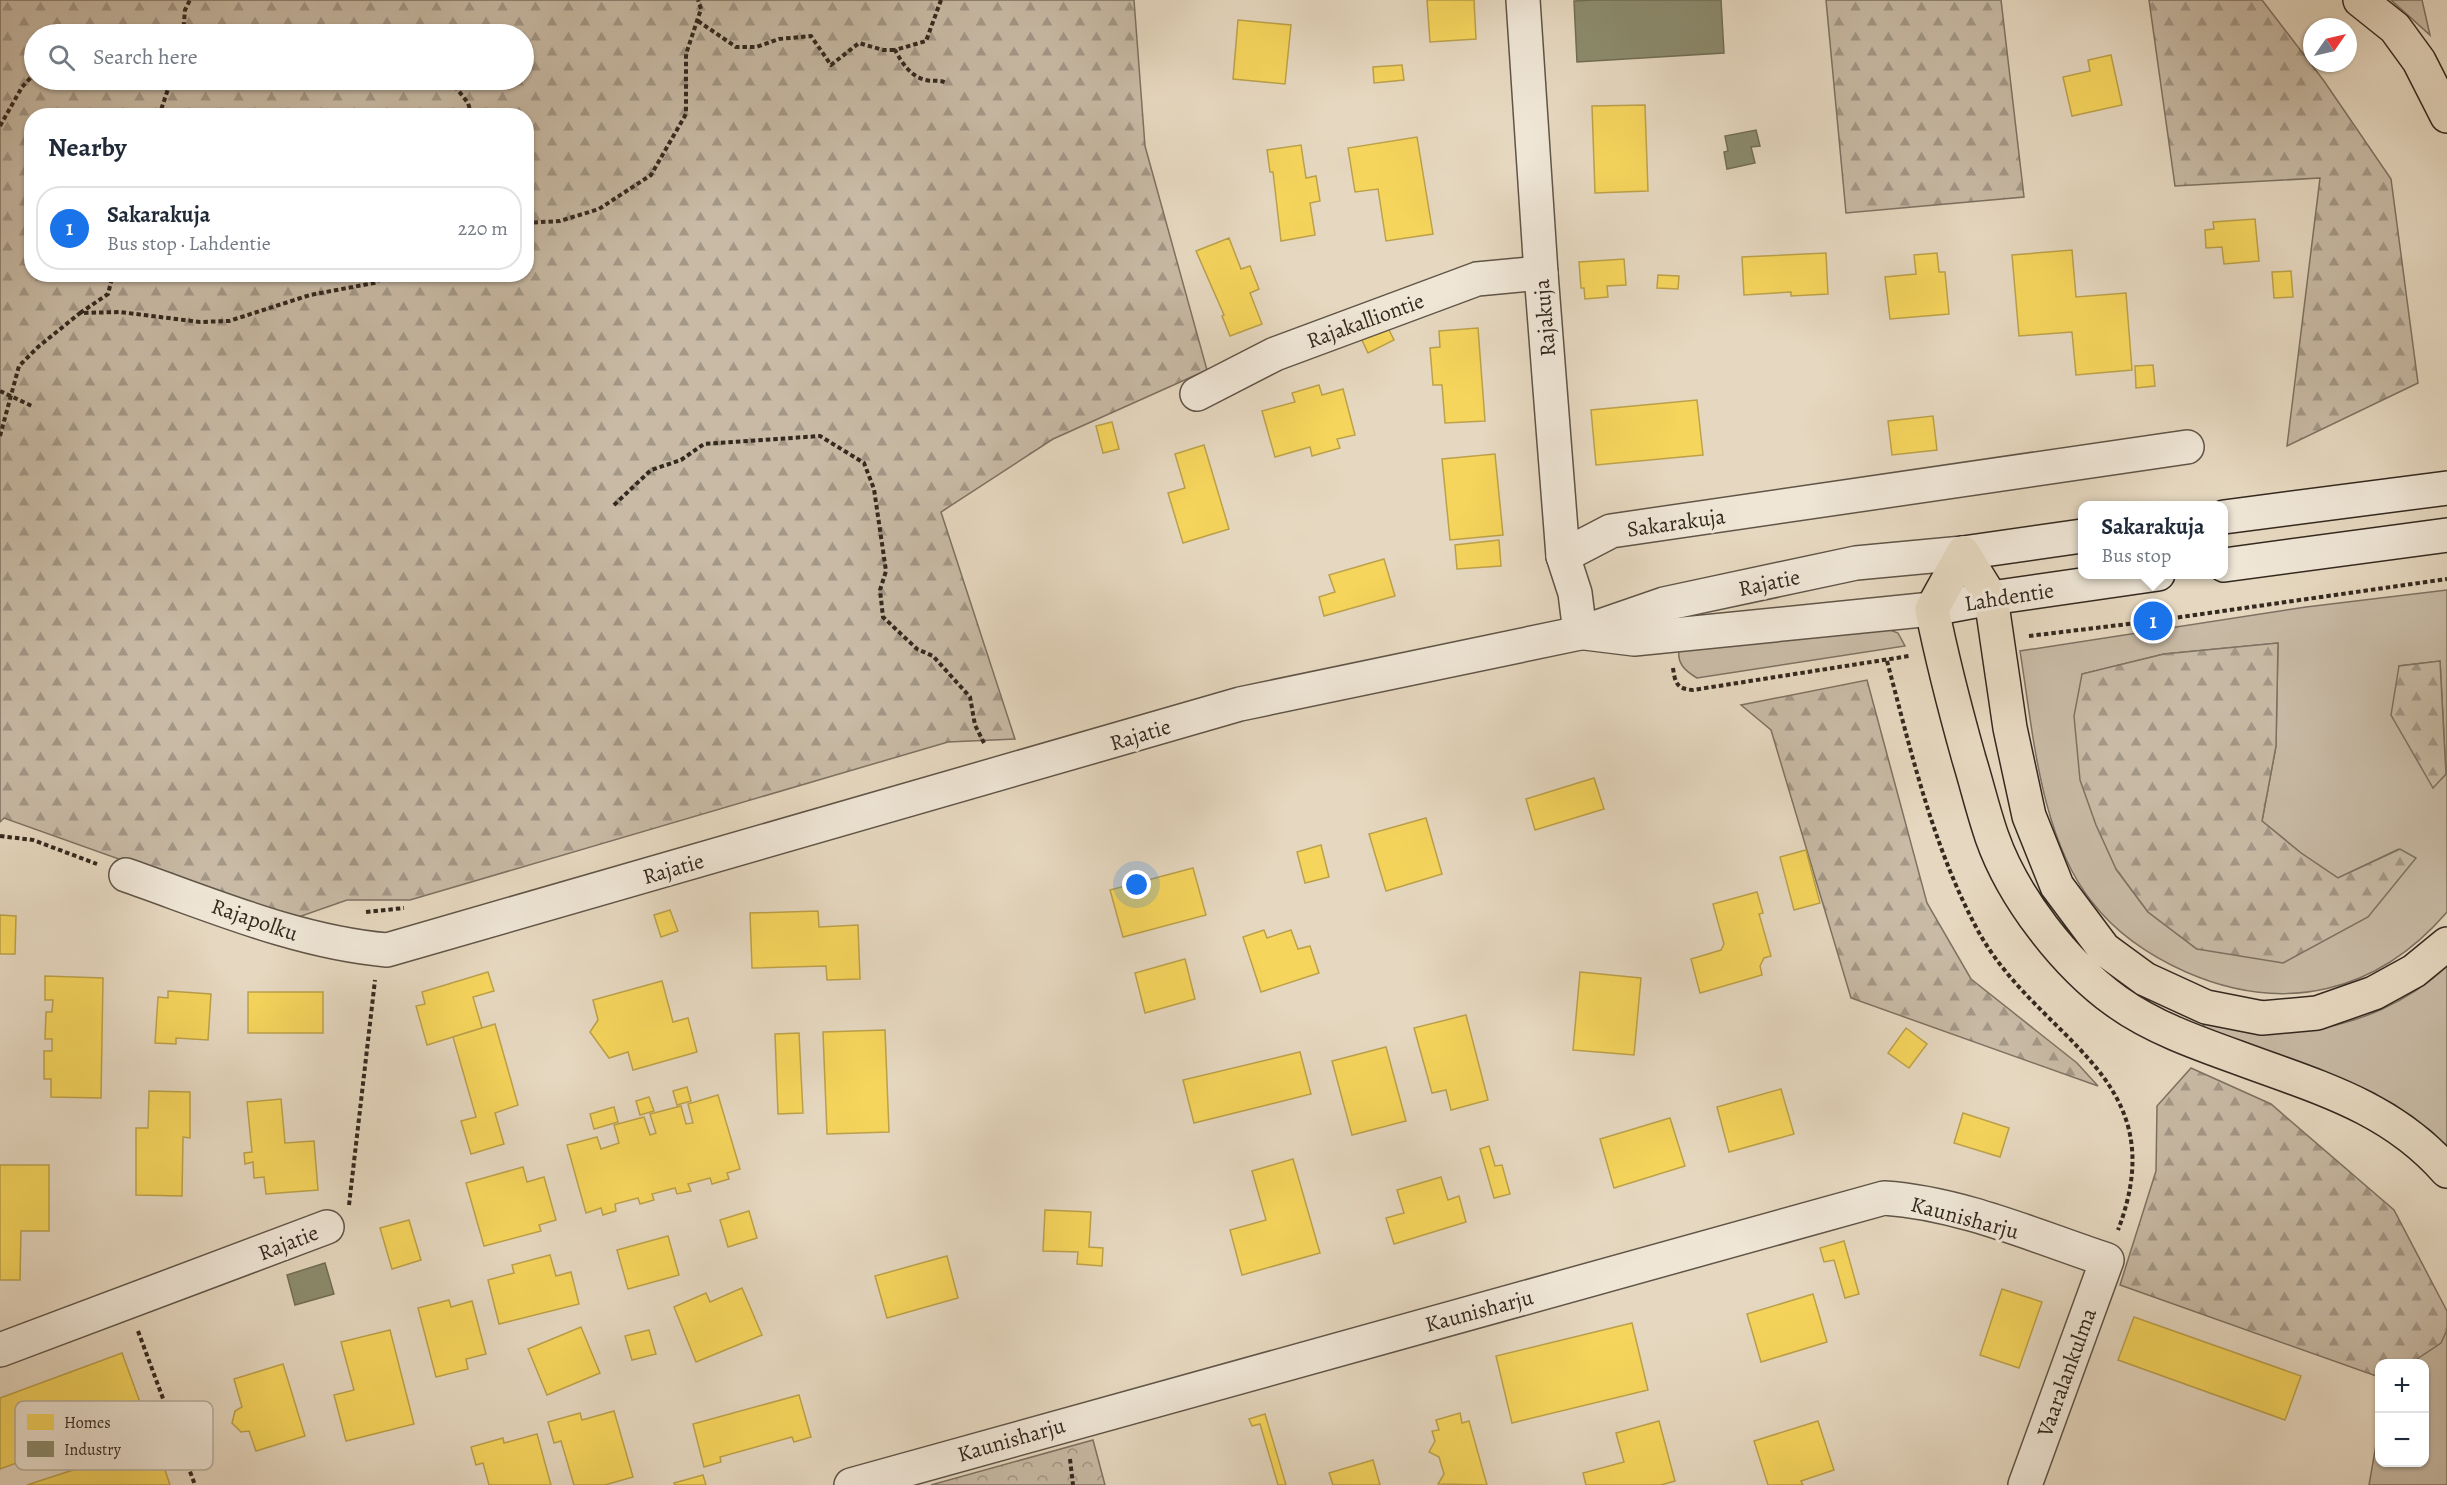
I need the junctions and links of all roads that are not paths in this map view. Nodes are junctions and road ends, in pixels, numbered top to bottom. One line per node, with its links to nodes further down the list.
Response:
1 (1523, 0): 4 (street, Rajakuja)
2 (2360, 0): 3 (highway)
3 (2447, 116)
4 (1541, 273): 5 (street, Rajakalliontie); 12 (street, Rajakuja)
5 (1197, 394)
6 (2187, 447): 12 (street, Sakarakuja)
7 (2447, 488): 8 (street)
8 (2228, 516)
9 (2447, 535): 13 (street)
10 (2078, 537): 11 (street)
11 (1962, 553): 15 (highway); 16 (highway); 17 (street, Rajatie)
12 (1563, 556): 17 (street, Rajakuja)
13 (2228, 564)
14 (2123, 579): 15 (street, Lahdentie)
15 (1991, 598): 16 (street, Lahdentie); 19 (highway)
16 (1932, 609): 17 (street, Rajatie); 21 (highway)
17 (1580, 633): 20 (street, Rajatie)
18 (126, 875): 20 (street, Rajapolku)
19 (2447, 944)
20 (387, 950)
21 (2447, 1171)
22 (327, 1227): 24 (street, Rajatie)
23 (2107, 1260): 25 (street, Kaunisharju); 26 (street, Vaaralankulma)
24 (0, 1350)
25 (851, 1485)
26 (2025, 1485)

